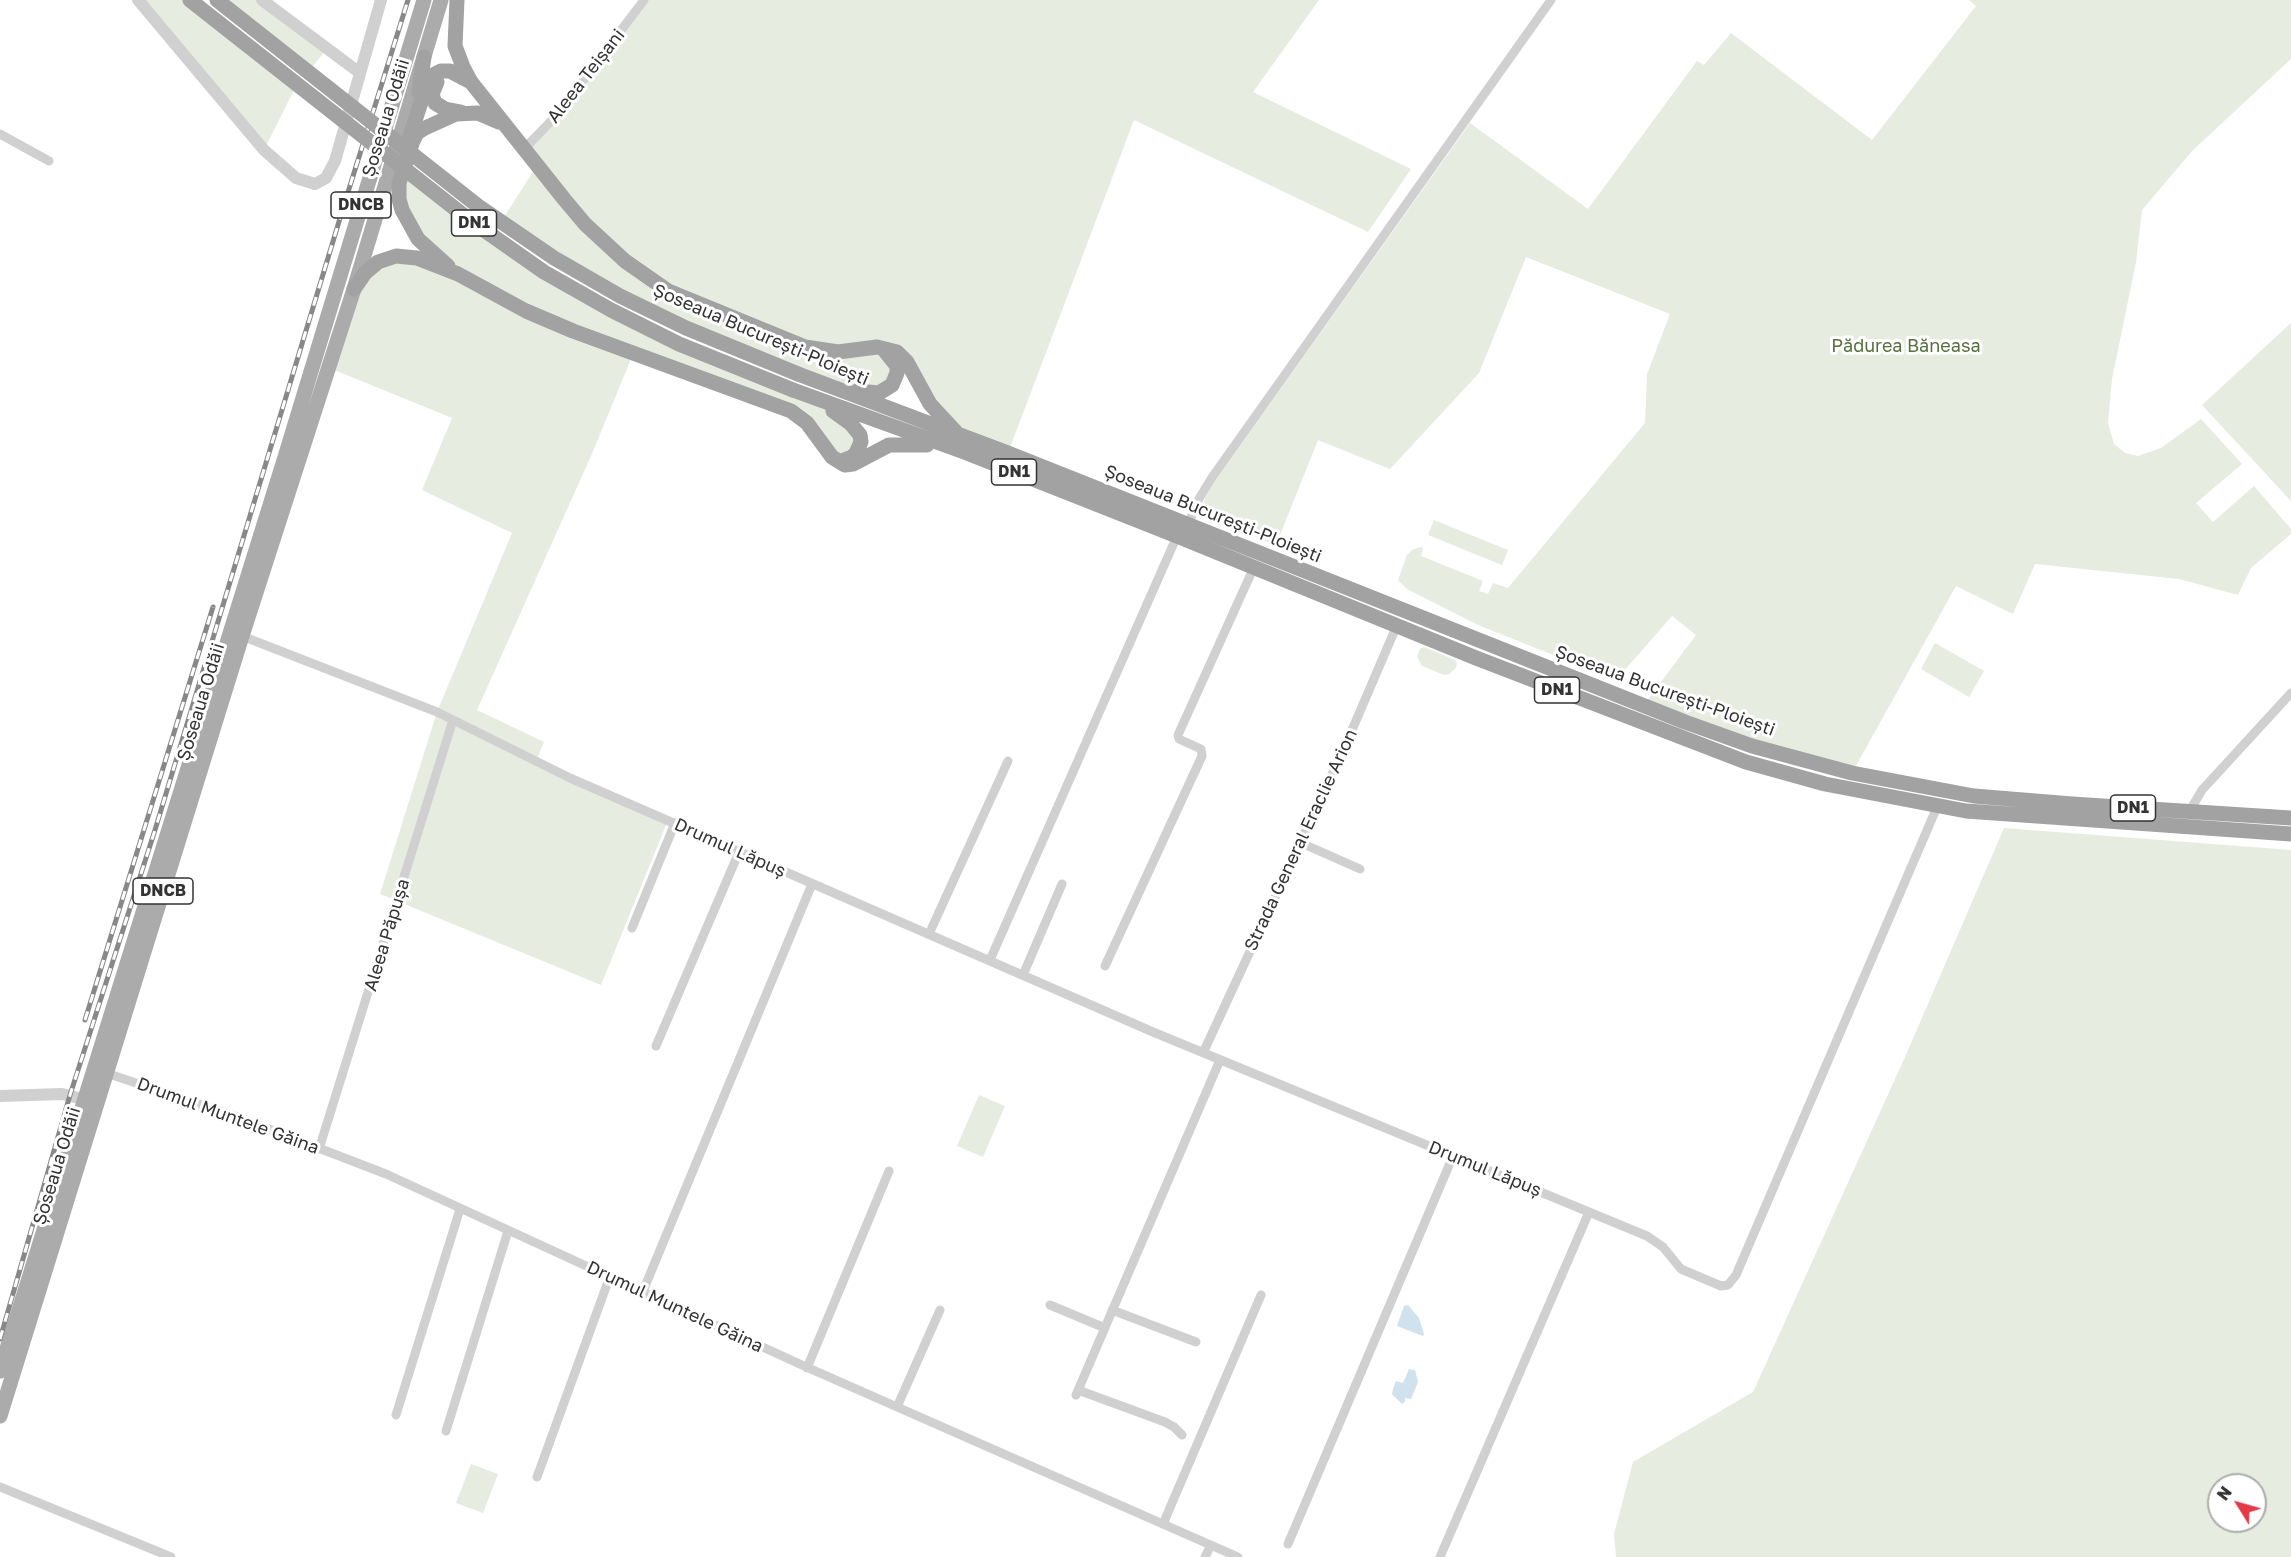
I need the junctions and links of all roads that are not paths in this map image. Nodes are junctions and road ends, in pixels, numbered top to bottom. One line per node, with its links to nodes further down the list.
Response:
1 (138, 0): 12 (street)
2 (190, 0): 25 (highway, Șoseaua București-Ploiești / DN1, bridge)
3 (217, 0): 24 (highway, Șoseaua București-Ploiești / DN1, bridge)
4 (262, 0): 12 (street)
5 (381, 0): 12 (street)
6 (424, 0): 55 (main road, Șoseaua Odăii / DNCB)
7 (441, 0): 11 (main road, Șoseaua Odăii / DNCB)
8 (457, 0): 13 (highway)
9 (644, 0): 18 (street, Aleea Teișani)
10 (1551, 0): 28 (street)
11 (424, 57): 15 (highway); 22 (main road, Șoseaua Odăii / DNCB)
12 (360, 72)
13 (469, 81): 14 (highway); 15 (highway); 16 (highway)
14 (462, 113): 15 (highway); 16 (highway)
15 (416, 126): 20 (highway); 21 (highway)
16 (506, 128): 18 (highway)
17 (0, 134): 19 (street)
18 (524, 149): 23 (highway)
19 (49, 161)
20 (437, 266): 21 (highway); 22 (highway)
21 (458, 274): 27 (highway)
22 (354, 289): 31 (main road, Șoseaua Odăii / DNCB)
23 (878, 347): 24 (highway); 26 (highway)
24 (822, 383): 26 (highway, Șoseaua București-Ploiești / DN1)
25 (816, 399): 26 (highway, Șoseaua București-Ploiești / DN1); 27 (highway)
26 (953, 441): 27 (highway); 28 (highway, Șoseaua București-Ploiești / DN1)
27 (837, 460)
28 (1182, 530): 29 (highway, Șoseaua București-Ploiești / DN1); 36 (highway, Șoseaua București-Ploiești / DN1); 47 (street, Șoseaua București-Ploiești)
29 (1254, 567): 30 (highway, Șoseaua București-Ploiești / DN1); 48 (street, Șoseaua București-Ploiești)
30 (1397, 625): 35 (highway, Șoseaua București-Ploiești / DN1); 40 (street, Strada General Eraclie Arion)
31 (242, 636): 33 (street, Drumul Lăpuș); 53 (main road, Șoseaua Odăii / DNCB)
32 (2291, 693): 36 (street)
33 (453, 720): 38 (street, Drumul Lăpuș); 56 (street, Aleea Păpușa)
34 (1008, 761): 46 (street)
35 (1936, 807): 39 (highway, Șoseaua București-Ploiești / DN1); 60 (street, Drumul Lăpuș)
36 (2189, 812): 37 (highway, Șoseaua București-Ploiești / DN1)
37 (2291, 818)
38 (675, 823): 41 (street, Drumul Lăpuș); 45 (street)
39 (2291, 834)
40 (1299, 842): 42 (street); 51 (street, Strada General Eraclie Arion)
41 (739, 852): 43 (street, Drumul Lăpuș); 50 (street)
42 (1360, 869)
43 (812, 884): 46 (street, Drumul Lăpuș); 63 (street)
44 (1062, 884): 49 (street)
45 (632, 928)
46 (929, 934): 47 (street, Drumul Lăpuș)
47 (990, 960): 49 (street, Drumul Lăpuș)
48 (1104, 966)
49 (1023, 975): 51 (street, Drumul Lăpuș)
50 (656, 1046)
51 (1203, 1053): 52 (street, Drumul Lăpuș)
52 (1220, 1060): 57 (street, Drumul Lăpuș); 67 (street)
53 (106, 1073): 56 (street, Drumul Muntele Găina); 74 (main road, Șoseaua Odăii / DNCB)
54 (0, 1096): 55 (street)
55 (83, 1099): 71 (main road, Șoseaua Odăii / DNCB)
56 (320, 1149): 59 (street, Drumul Muntele Găina)
57 (1454, 1156): 60 (street, Drumul Lăpuș); 80 (street)
58 (889, 1172): 70 (street)
59 (460, 1209): 61 (street, Drumul Muntele Găina); 73 (street)
60 (1589, 1212): 85 (street)
61 (508, 1231): 62 (street, Drumul Muntele Găina); 75 (street)
62 (610, 1276): 63 (street, Drumul Muntele Găina); 77 (street)
63 (643, 1291): 70 (street, Drumul Muntele Găina)
64 (1261, 1295): 79 (street)
65 (1050, 1305): 68 (street)
66 (940, 1310): 72 (street)
67 (1112, 1310): 68 (street); 69 (street)
68 (1105, 1328): 76 (street)
69 (1196, 1342)
70 (807, 1368): 72 (street, Drumul Muntele Găina)
71 (0, 1371)
72 (897, 1407): 79 (street, Drumul Muntele Găina)
73 (396, 1415)
74 (0, 1416)
75 (446, 1431)
76 (1182, 1436)
77 (537, 1477)
78 (0, 1487): 82 (street)
79 (1163, 1524): 81 (street, Drumul Muntele Găina)
80 (1288, 1544)
81 (1211, 1545): 83 (street); 84 (street, Drumul Muntele Găina)
82 (171, 1557)
83 (1205, 1557)
84 (1238, 1557)
85 (1440, 1557)

